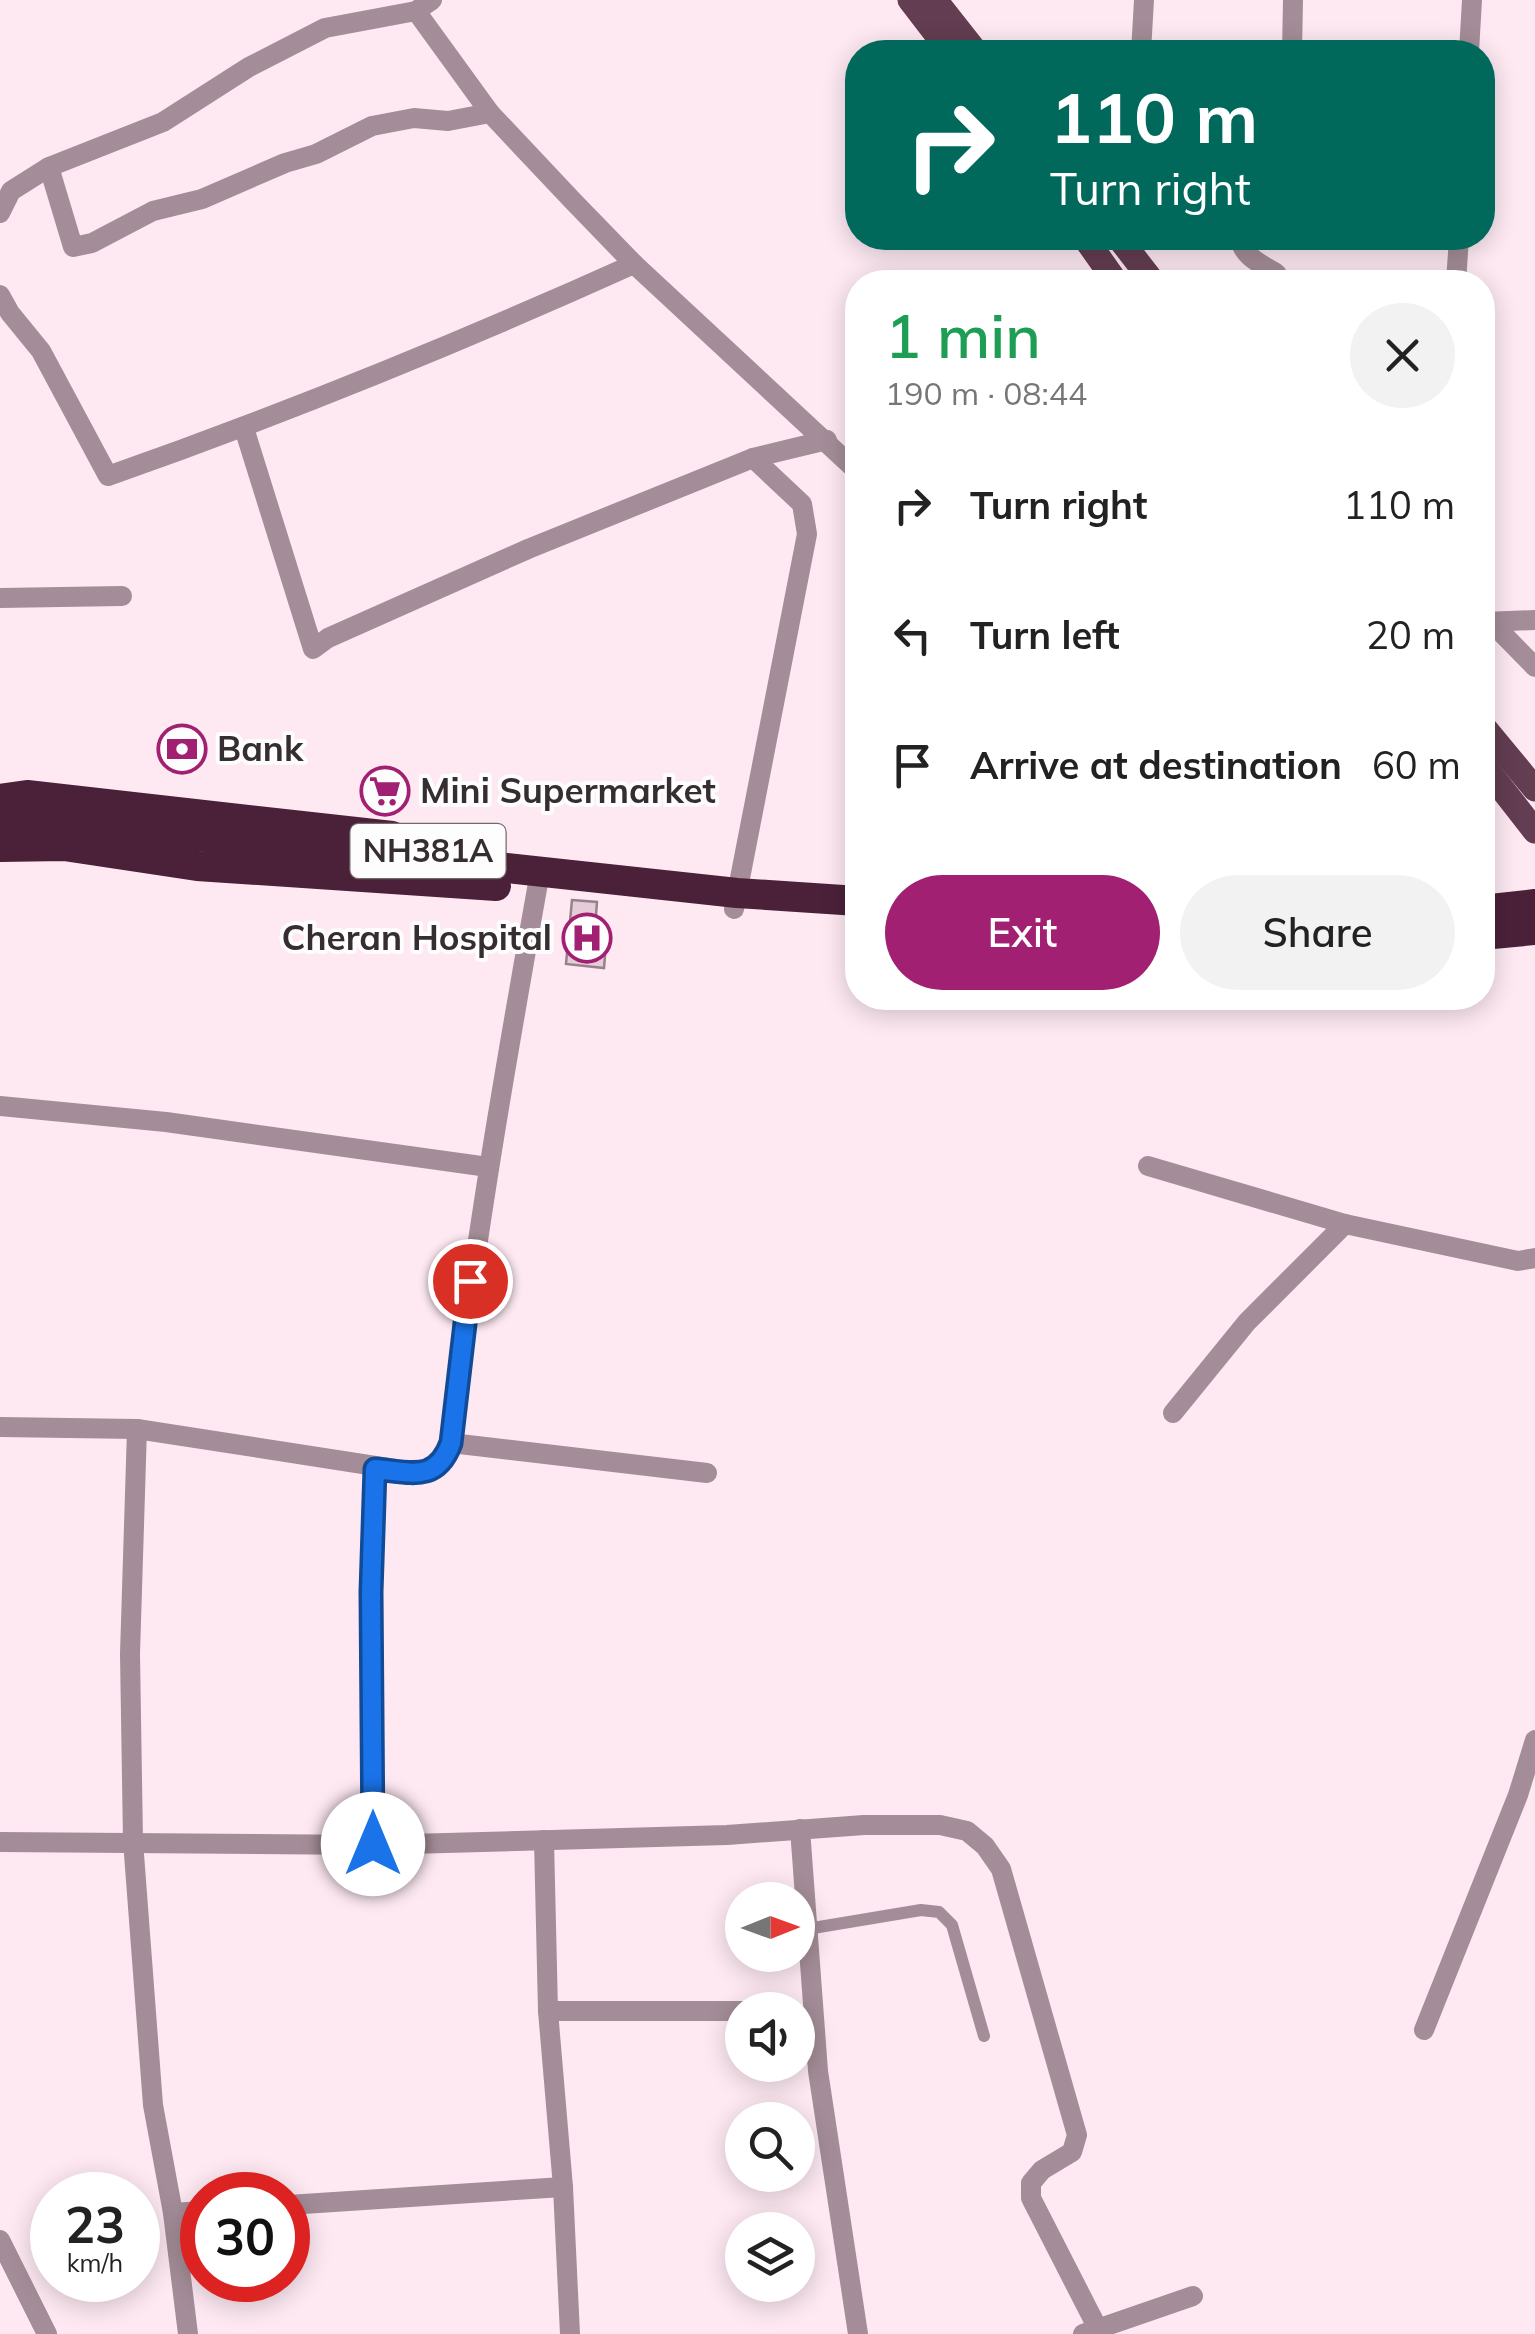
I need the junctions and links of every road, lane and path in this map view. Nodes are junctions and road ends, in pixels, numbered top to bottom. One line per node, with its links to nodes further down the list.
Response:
1 (910, 0): 8 (main road)
2 (935, 0): 9 (main road)
3 (1144, 0): 10 (street)
4 (1293, 0): 11 (street)
5 (1472, 0): 12 (street)
6 (424, 5): 7 (street); 13 (street)
7 (364, 10): 14 (street)
8 (941, 40)
9 (967, 40)
10 (1142, 40)
11 (1292, 40)
12 (1470, 40)
13 (490, 113): 14 (street); 17 (street)
14 (49, 167): 15 (street)
15 (0, 213)
16 (1243, 250): 18 (street)
17 (634, 264): 20 (street); 21 (street)
18 (1271, 270)
19 (0, 295): 20 (street)
20 (244, 428): 22 (street)
21 (827, 440): 22 (street); 23 (street)
22 (753, 458): 39 (street)
23 (845, 459)
24 (122, 596): 25 (street)
25 (0, 598)
26 (1535, 620): 27 (street)
27 (1495, 621)
28 (1495, 629): 29 (street)
29 (1535, 666)
30 (1495, 741): 32 (main road)
31 (1495, 780): 35 (main road)
32 (1535, 789)
33 (0, 798): 37 (highway, NH381A)
34 (0, 824): 37 (highway)
35 (1535, 832)
36 (0, 847): 38 (highway, NH381A)
37 (452, 862): 38 (highway, NH381A)
38 (538, 880): 39 (highway, NH381A); 47 (street)
39 (735, 901): 40 (highway, NH381A); 43 (highway, NH381A)
40 (845, 901)
41 (1535, 904): 42 (highway)
42 (1495, 909)
43 (845, 916)
44 (1535, 930): 45 (highway)
45 (1495, 934)
46 (0, 1106): 47 (street)
47 (488, 1166): 54 (street)
48 (1148, 1166): 49 (street)
49 (1345, 1224): 50 (street); 51 (street)
50 (1535, 1258)
51 (1173, 1414)
52 (0, 1428): 53 (street)
53 (137, 1430): 55 (street); 61 (street)
54 (451, 1443): 55 (street); 56 (street)
55 (375, 1469): 63 (street)
56 (707, 1473)
57 (1535, 1740): 58 (street)
58 (1526, 1799): 68 (street)
59 (800, 1829): 60 (street); 64 (street); 77 (street)
60 (544, 1840): 63 (street); 66 (street)
61 (133, 1841): 62 (street); 63 (street); 73 (street)
62 (0, 1842)
63 (373, 1844)
64 (804, 1882)
65 (815, 1928): 69 (lane)
66 (548, 2011): 67 (street); 71 (street)
67 (725, 2011)
68 (1424, 2030)
69 (984, 2036)
70 (815, 2055): 81 (street)
71 (563, 2187): 72 (street); 80 (street)
72 (310, 2204)
73 (174, 2212): 74 (street); 79 (street)
74 (180, 2212)
75 (0, 2240): 78 (street)
76 (1193, 2296): 77 (street)
77 (1090, 2331)
78 (46, 2334)
79 (188, 2334)
80 (570, 2334)
81 (858, 2334)

